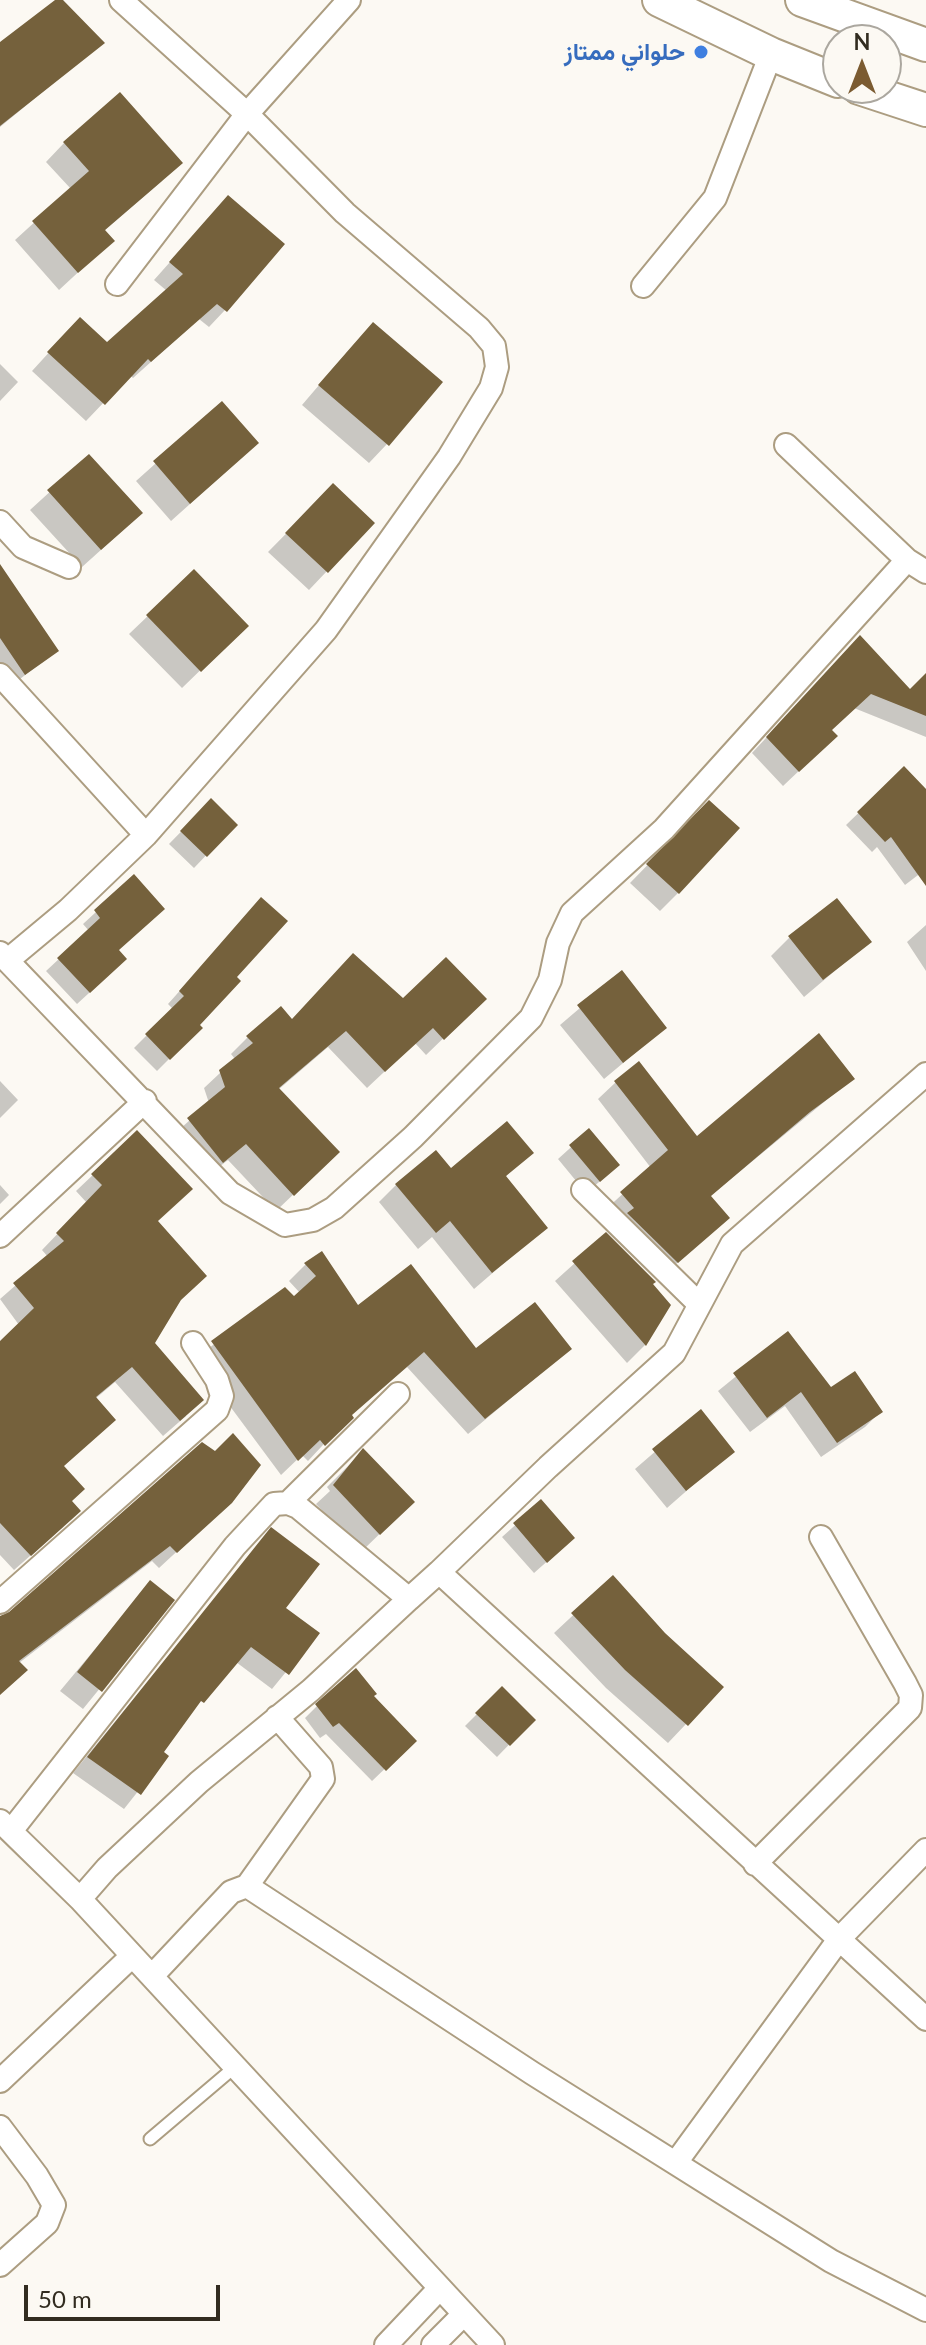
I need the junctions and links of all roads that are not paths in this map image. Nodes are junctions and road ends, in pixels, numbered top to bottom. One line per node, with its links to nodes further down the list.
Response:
1 (121, 0): 10 (street)
2 (349, 0): 10 (street)
3 (659, 0): 6 (main road)
4 (802, 0): 5 (main road)
5 (926, 45)
6 (771, 54): 7 (main road); 12 (street)
7 (822, 75)
8 (902, 102): 9 (main road)
9 (926, 110)
10 (247, 114): 11 (street); 19 (street)
11 (117, 284)
12 (643, 286)
13 (786, 445): 15 (street)
14 (0, 522): 16 (street)
15 (907, 560): 17 (street); 22 (street)
16 (69, 567)
17 (926, 572)
18 (0, 675): 19 (street)
19 (146, 835): 20 (street)
20 (4, 956): 22 (street)
21 (926, 1074): 25 (street)
22 (145, 1101): 24 (street)
23 (583, 1190): 25 (street)
24 (0, 1236)
25 (699, 1304): 30 (street)
26 (193, 1343): 32 (street)
27 (398, 1394): 28 (street)
28 (288, 1503): 31 (street); 34 (street)
29 (821, 1537): 36 (street)
30 (439, 1572): 31 (street); 36 (street)
31 (409, 1599): 33 (street)
32 (0, 1602)
33 (277, 1717): 37 (street); 38 (street)
34 (5, 1826): 38 (street)
35 (926, 1850): 39 (street)
36 (755, 1864): 39 (street)
37 (247, 1886): 41 (street); 47 (street)
38 (80, 1899): 40 (street)
39 (840, 1938): 42 (street); 47 (street)
40 (131, 1957): 41 (street); 44 (street)
41 (152, 1976): 43 (street)
42 (926, 2019)
43 (236, 2066): 46 (lane); 49 (street)
44 (0, 2081)
45 (0, 2127): 48 (street)
46 (150, 2139)
47 (677, 2161): 50 (street)
48 (0, 2265)
49 (439, 2289): 51 (street); 52 (street)
50 (926, 2310)
51 (463, 2315): 53 (street); 54 (street)
52 (386, 2345)
53 (433, 2345)
54 (493, 2345)

